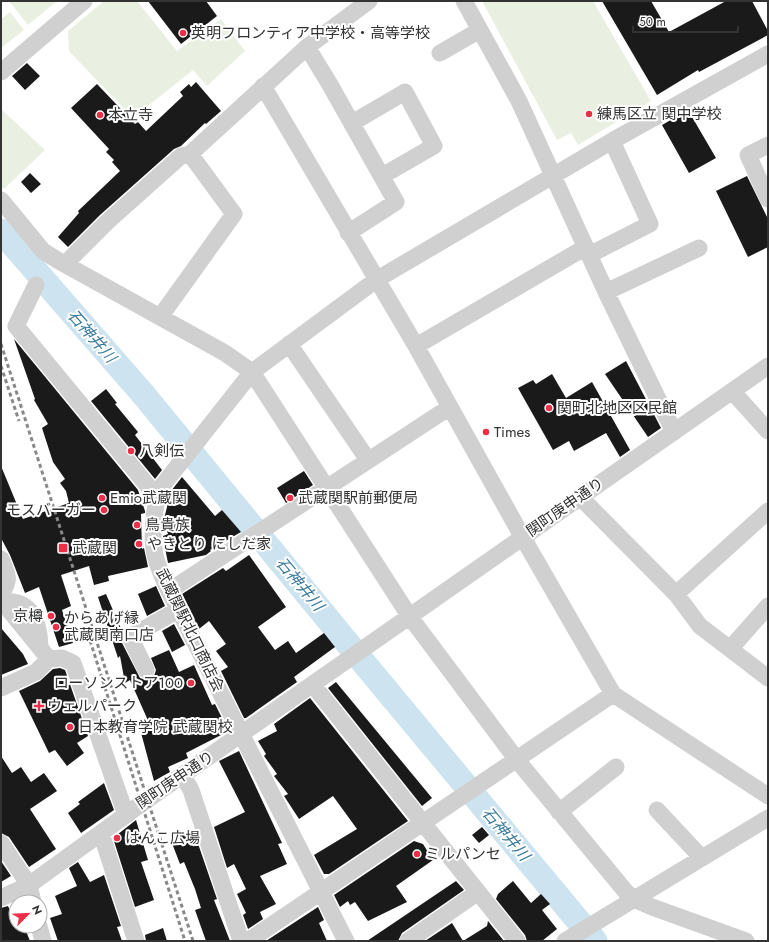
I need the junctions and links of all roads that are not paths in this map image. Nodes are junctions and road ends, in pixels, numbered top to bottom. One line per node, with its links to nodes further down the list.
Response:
1 (84, 1): 8 (street)
2 (368, 1): 5 (street)
3 (464, 1): 4 (street)
4 (480, 30): 6 (street); 15 (street)
5 (307, 47): 9 (street); 10 (street)
6 (440, 53)
7 (768, 54): 11 (street, 武蔵関駅北口商店会)
8 (1, 72)
9 (263, 86): 13 (street); 18 (street)
10 (352, 123): 14 (street); 14 (street)
11 (612, 141): 15 (street, 武蔵関駅北口商店会); 20 (street)
12 (768, 144): 16 (street)
13 (190, 154): 21 (street); 25 (street)
14 (382, 176): 18 (street)
15 (552, 176): 20 (street); 22 (street, 武蔵関駅北口商店会)
16 (768, 199)
17 (1, 200): 21 (street)
18 (348, 233): 22 (street)
19 (699, 248): 24 (street)
20 (588, 251): 24 (street); 27 (street)
21 (65, 264): 25 (street)
22 (376, 280): 26 (street, 武蔵関駅北口商店会); 27 (street)
23 (36, 286): 36 (street)
24 (606, 292): 33 (street)
25 (160, 316): 29 (street)
26 (289, 344): 29 (street, 武蔵関駅北口商店会); 34 (street)
27 (416, 346): 31 (street)
28 (768, 366): 30 (street, 関町庚申通り)
29 (252, 372): 35 (street); 36 (street, 武蔵関駅北口商店会)
30 (732, 391): 32 (street); 33 (street, 関町庚申通り)
31 (450, 407): 34 (street); 39 (street)
32 (768, 431)
33 (674, 432): 37 (street, 関町庚申通り)
34 (368, 460): 35 (street)
35 (326, 488): 41 (street); 46 (street)
36 (157, 497): 41 (street, 武蔵関駅北口商店会)
37 (580, 497): 39 (street, 関町庚申通り); 42 (street)
38 (768, 512): 42 (street)
39 (522, 538): 46 (street, 関町庚申通り); 53 (street)
40 (1, 559): 43 (street)
41 (169, 591): 45 (street, 武蔵関駅北口商店会)
42 (676, 594): 47 (street)
43 (2, 599): 48 (street)
44 (768, 606): 47 (street)
45 (178, 610): 49 (street); 54 (street, 武蔵関駅北口商店会)
46 (410, 617): 51 (street, 関町庚申通り); 55 (street)
47 (730, 649): 50 (street)
48 (45, 654): 52 (street); 61 (street)
49 (146, 670)
50 (768, 678)
51 (312, 685): 54 (street, 関町庚申通り); 63 (street)
52 (1, 688)
53 (613, 694): 55 (street); 58 (street)
54 (241, 735): 57 (street, 関町庚申通り); 69 (street, 武蔵関駅北口商店会)
55 (517, 760): 60 (street); 63 (street)
56 (616, 767): 60 (street)
57 (183, 776): 61 (street, 関町庚申通り); 75 (street)
58 (768, 796)
59 (657, 810): 66 (street)
60 (559, 812): 72 (street)
61 (126, 815): 64 (street, 関町庚申通り)
62 (768, 818): 66 (street)
63 (422, 824): 68 (street); 69 (street)
64 (101, 832): 67 (street, 関町庚申通り); 74 (street)
65 (1, 843): 67 (street)
66 (702, 858): 72 (street)
67 (28, 885): 70 (street); 71 (street, 関町庚申通り)
68 (478, 892): 78 (street); 79 (street)
69 (322, 893): 76 (street); 77 (street, 武蔵関駅北口商店会)
70 (31, 894)
71 (1, 898)
72 (634, 899): 73 (street); 80 (street)
73 (569, 939)
74 (136, 941)
75 (241, 941)
76 (246, 941)
77 (346, 941)
78 (408, 941)
79 (517, 941)
80 (746, 941)

